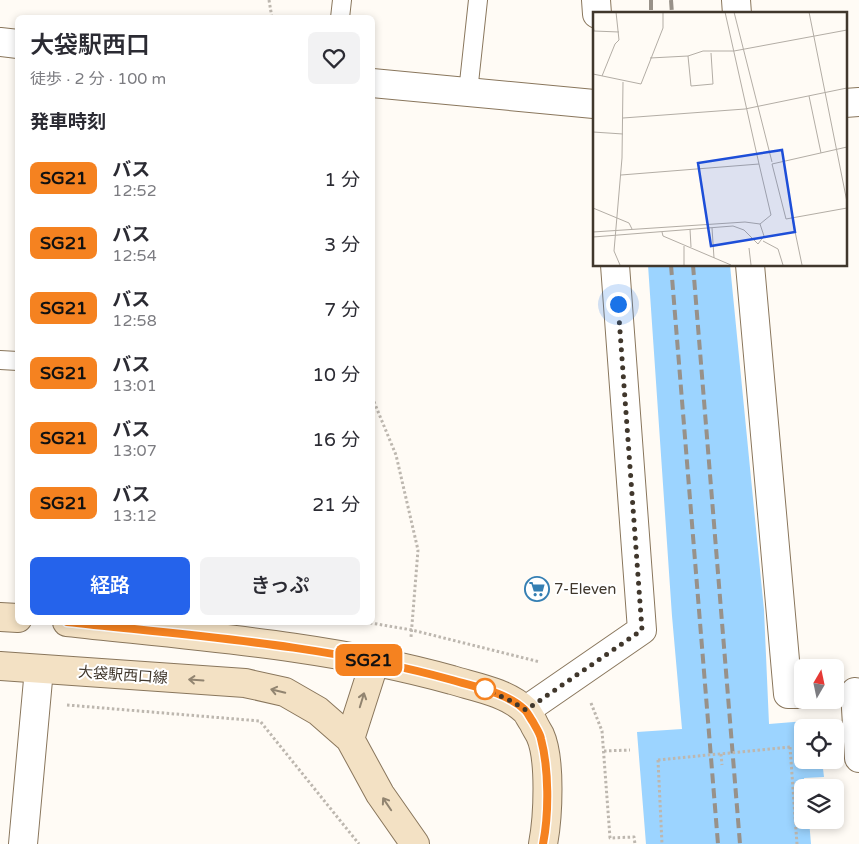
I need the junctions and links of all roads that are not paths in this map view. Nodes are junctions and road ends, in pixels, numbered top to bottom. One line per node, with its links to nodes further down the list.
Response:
1 (342, 0): 3 (lane)
2 (478, 0): 7 (lane)
3 (340, 15)
4 (0, 42): 5 (street)
5 (15, 44)
6 (375, 83): 7 (street)
7 (468, 92): 10 (street)
8 (859, 102): 9 (street)
9 (846, 103)
10 (593, 104)
11 (615, 266): 23 (street)
12 (750, 266): 22 (street)
13 (0, 360): 14 (lane)
14 (15, 361)
15 (0, 617): 16 (street)
16 (15, 618)
17 (95, 625): 18 (street)
18 (375, 661): 23 (street); 24 (street, one-way to 18)
19 (0, 666): 20 (street, 大袋駅西口線)
20 (38, 669): 24 (street, 大袋駅西口線, one-way to 20); 26 (street)
21 (850, 692): 25 (street)
22 (794, 694)
23 (526, 710): 28 (street)
24 (350, 739): 27 (street, one-way to 24)
25 (859, 758)
26 (23, 844)
27 (415, 844)
28 (543, 844)

